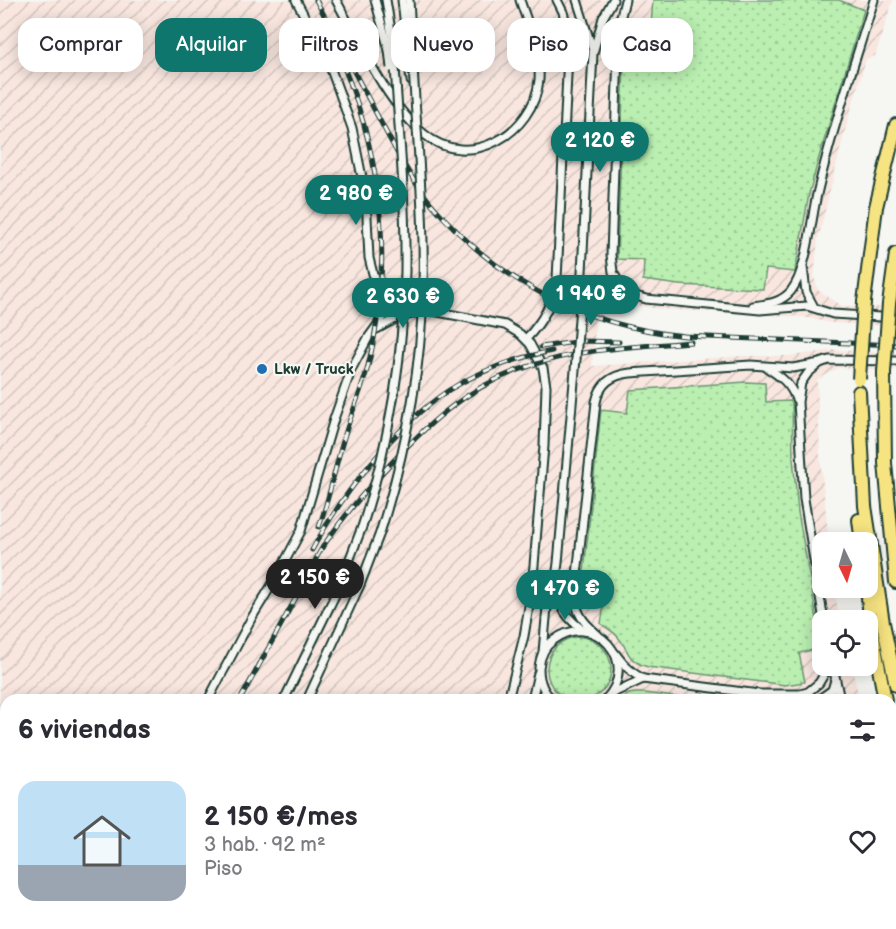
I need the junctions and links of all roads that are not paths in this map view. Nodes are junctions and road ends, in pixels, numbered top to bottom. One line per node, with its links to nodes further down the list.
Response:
1 (296, 0): 23 (street)
2 (336, 0): 7 (street)
3 (375, 0): 16 (street)
4 (386, 0): 15 (street)
5 (402, 0): 13 (street)
6 (409, 0): 14 (street)
7 (520, 0)
8 (557, 0): 29 (street)
9 (577, 0): 17 (street)
10 (613, 0): 17 (street)
11 (626, 0): 24 (street)
12 (874, 1): 22 (street)
13 (405, 18)
14 (409, 18)
15 (391, 41)
16 (391, 46)
17 (593, 53): 38 (street, bridge)
18 (394, 72): 52 (street, bridge)
19 (412, 72): 53 (street, bridge)
20 (896, 125): 33 (highway, bridge)
21 (896, 254): 36 (highway, bridge)
22 (803, 266): 24 (street); 25 (street)
23 (384, 292): 26 (street); 28 (street)
24 (746, 307): 25 (street)
25 (814, 307): 27 (street)
26 (426, 311): 28 (street); 29 (street)
27 (896, 318)
28 (375, 330): 51 (street)
29 (526, 339): 54 (street)
30 (895, 361): 31 (street)
31 (820, 363): 32 (street); 34 (street)
32 (764, 365): 34 (street); 42 (street)
33 (859, 386): 35 (highway); 49 (highway)
34 (798, 402): 40 (street)
35 (861, 532)
36 (895, 555): 37 (highway)
37 (896, 582)
38 (555, 585): 41 (street); 43 (street)
39 (868, 598): 60 (highway)
40 (822, 610)
41 (586, 631): 42 (street); 43 (street)
42 (598, 635): 44 (street)
43 (543, 652): 45 (street)
44 (615, 653): 48 (street); 50 (street)
45 (539, 664): 55 (street); 56 (street)
46 (824, 676): 57 (street)
47 (836, 678): 58 (street); 59 (street)
48 (644, 679): 50 (street); 57 (street)
49 (896, 685)
50 (612, 693)
51 (211, 694)
52 (287, 694)
53 (310, 694)
54 (509, 694)
55 (533, 694)
56 (548, 694)
57 (759, 694)
58 (826, 694)
59 (839, 694)
60 (884, 694)

